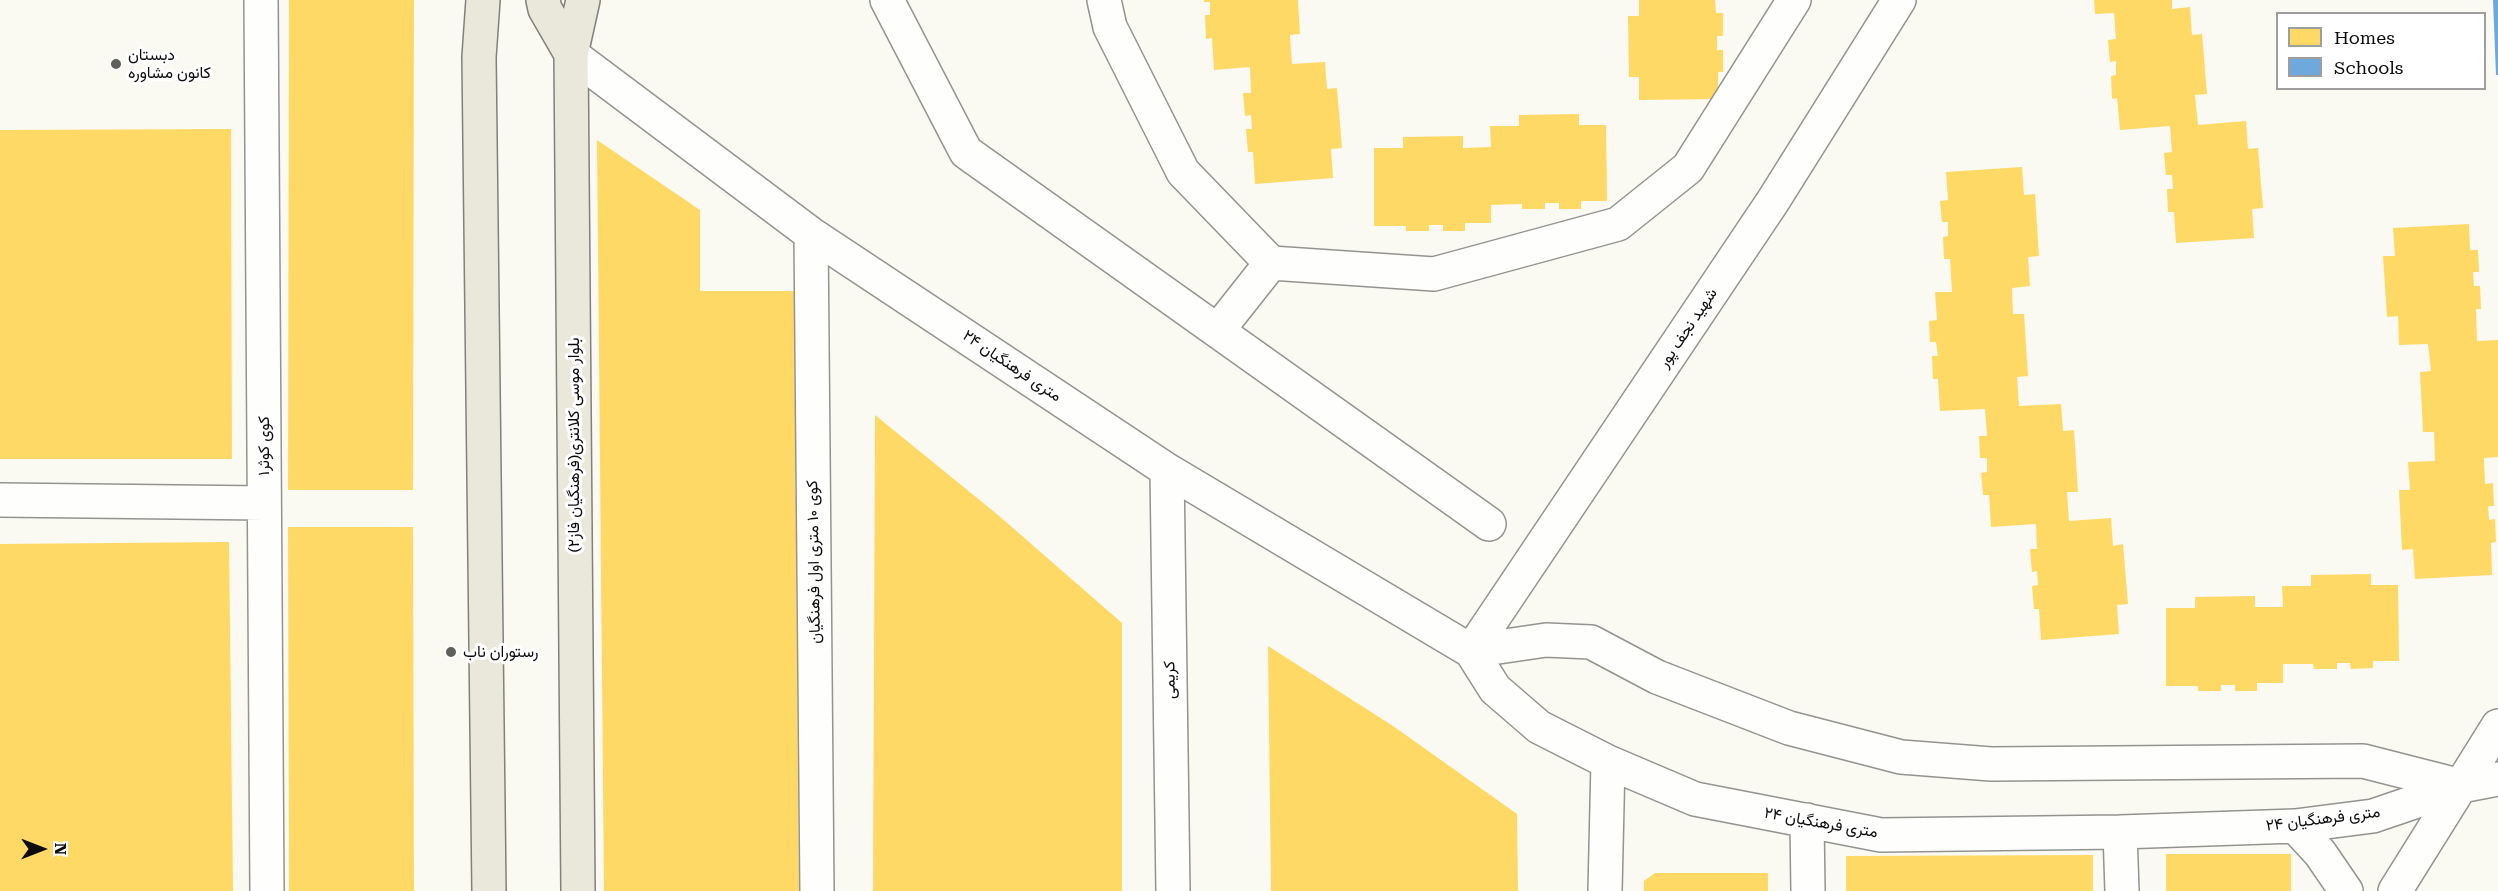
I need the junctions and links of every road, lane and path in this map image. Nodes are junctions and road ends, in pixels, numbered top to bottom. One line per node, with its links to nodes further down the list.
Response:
1 (261, 0): 15 (street, کوی کوثر۱)
2 (483, 0): 26 (main road)
3 (543, 0): 9 (main road)
4 (583, 0): 9 (main road, بلوار موسی کلانتری(فرهنگیان فاز۲))
5 (886, 0): 12 (street)
6 (1104, 0): 11 (street)
7 (1794, 0): 11 (street)
8 (1899, 0): 17 (street, شهید نجف پور)
9 (571, 54): 10 (street, ۲۴ متری فرهنگیان); 27 (main road, بلوار موسی کلانتری(فرهنگیان فاز۲))
10 (811, 234): 13 (street, ۲۴ متری فرهنگیان); 28 (street, کوی ۱۰ متری اول فرهنگیان)
11 (1271, 263): 12 (street)
12 (1218, 330): 16 (street)
13 (1167, 470): 17 (street, ۲۴ متری فرهنگیان); 29 (street, کریمی)
14 (0, 500): 15 (street)
15 (264, 503): 25 (street, کوی کوثر۱)
16 (1489, 524)
17 (1471, 651): 19 (street, ۲۴ متری فرهنگیان); 21 (street)
18 (2498, 726): 21 (street)
19 (1608, 762): 22 (street, ۲۴ متری فرهنگیان); 30 (street)
20 (2498, 779): 21 (street, ۲۴ متری فرهنگیان)
21 (2461, 786): 23 (street, ۲۴ متری فرهنگیان); 34 (street)
22 (1807, 820): 24 (street, ۲۴ متری فرهنگیان); 31 (street)
23 (2295, 826): 24 (street, ۲۴ متری فرهنگیان); 33 (street)
24 (2120, 832): 32 (street)
25 (267, 891)
26 (489, 891)
27 (578, 891)
28 (817, 891)
29 (1173, 891)
30 (1605, 891)
31 (1808, 891)
32 (2122, 891)
33 (2346, 891)
34 (2396, 891)

